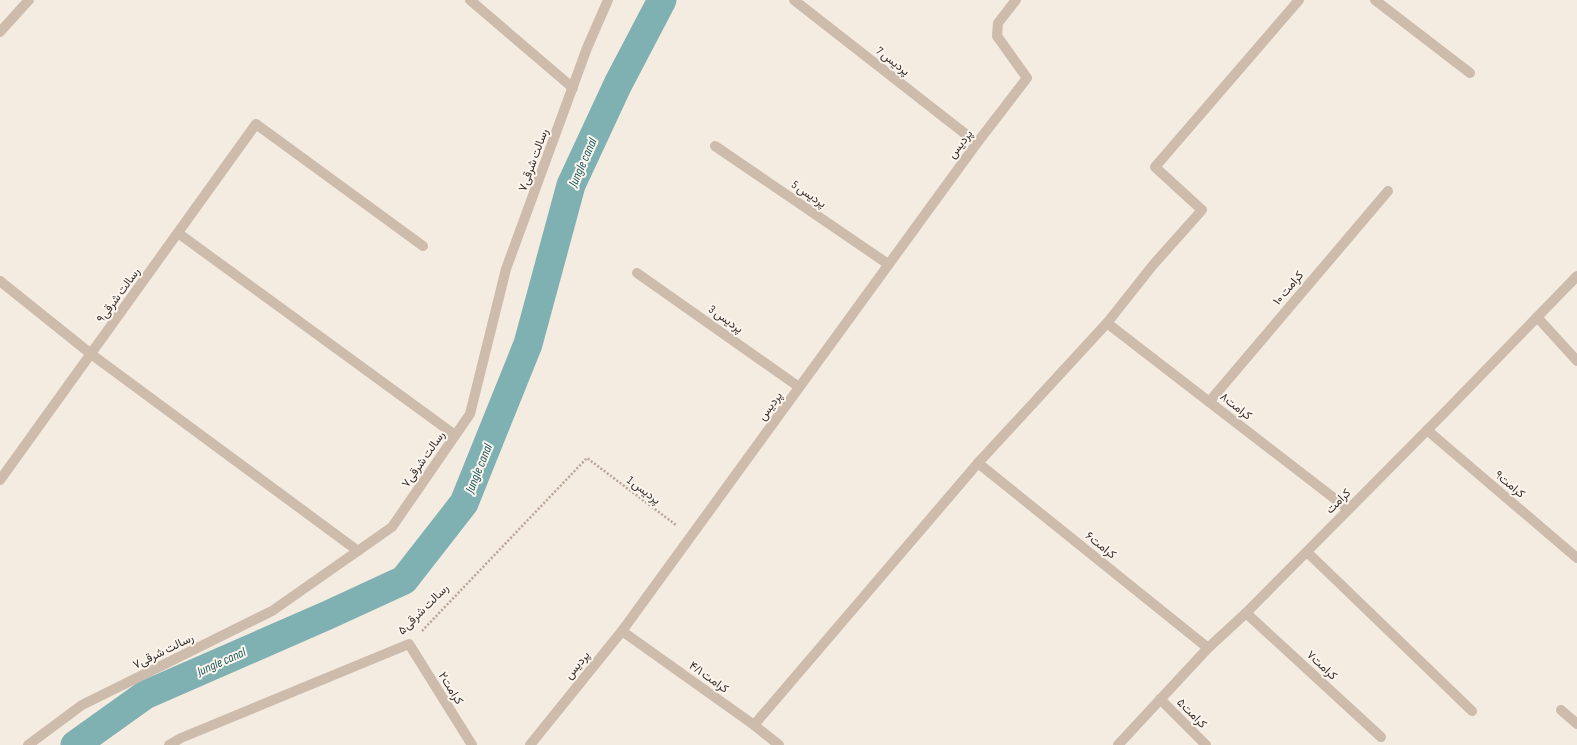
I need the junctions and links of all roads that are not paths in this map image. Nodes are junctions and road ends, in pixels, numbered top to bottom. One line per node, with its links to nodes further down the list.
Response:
1 (28, 0): 8 (street)
2 (470, 0): 10 (street)
3 (608, 0): 10 (street, رسالت شرقی۷)
4 (794, 0): 11 (street, پردیس 7)
5 (1299, 0): 21 (street)
6 (1375, 0): 9 (street)
7 (1013, 1): 11 (street, پردیس)
8 (0, 32)
9 (1470, 73)
10 (573, 88): 27 (street, رسالت شرقی۷)
11 (977, 143): 16 (street, پردیس)
12 (715, 146): 16 (street, پردیس 5)
13 (1388, 191): 25 (street, کرامت ۱۰)
14 (178, 233): 15 (street, رسالت شرقی۹); 22 (street, رسالت شرقی۹); 27 (street)
15 (423, 246)
16 (888, 264): 24 (street, پردیس)
17 (637, 273): 24 (street, پردیس 3)
18 (1577, 276): 20 (street, کرامت)
19 (0, 281): 22 (street)
20 (1537, 317): 23 (street); 26 (street, کرامت)
21 (1107, 323): 25 (street, کرامت۸); 28 (street)
22 (91, 354): 29 (street, رسالت شرقی۹); 31 (street)
23 (1577, 361)
24 (799, 387): 35 (street, پردیس)
25 (1209, 402): 30 (street, کرامت۸)
26 (1427, 430): 30 (street, کرامت); 33 (street, کرامت۹)
27 (455, 435): 31 (street, رسالت شرقی۷)
28 (978, 463): 37 (street, کرامت۶); 42 (street)
29 (0, 480)
30 (1348, 509): 32 (street, کرامت)
31 (358, 551): 45 (street, رسالت شرقی۷)
32 (1306, 552): 34 (street, کرامت); 40 (street)
33 (1577, 558)
34 (1246, 612): 37 (street, کرامت); 43 (street, کرامت۷)
35 (622, 631): 42 (street, کرامت ۴/۱); 49 (street, پردیس)
36 (409, 644): 44 (street, رسالت شرقی۵); 48 (street, کرامت۲)
37 (1208, 648): 38 (street, کرامت)
38 (1160, 699): 51 (street, کرامت); 52 (street, کرامت۵)
39 (1561, 710): 41 (street)
40 (1472, 711)
41 (1577, 724)
42 (754, 725): 50 (street, کرامت ۴/۱)
43 (1381, 737)
44 (181, 738): 46 (street, رسالت شرقی۵); 47 (street)
45 (28, 745)
46 (169, 745)
47 (190, 745)
48 (472, 745)
49 (530, 745)
50 (780, 745)
51 (1118, 745)
52 (1206, 745)

